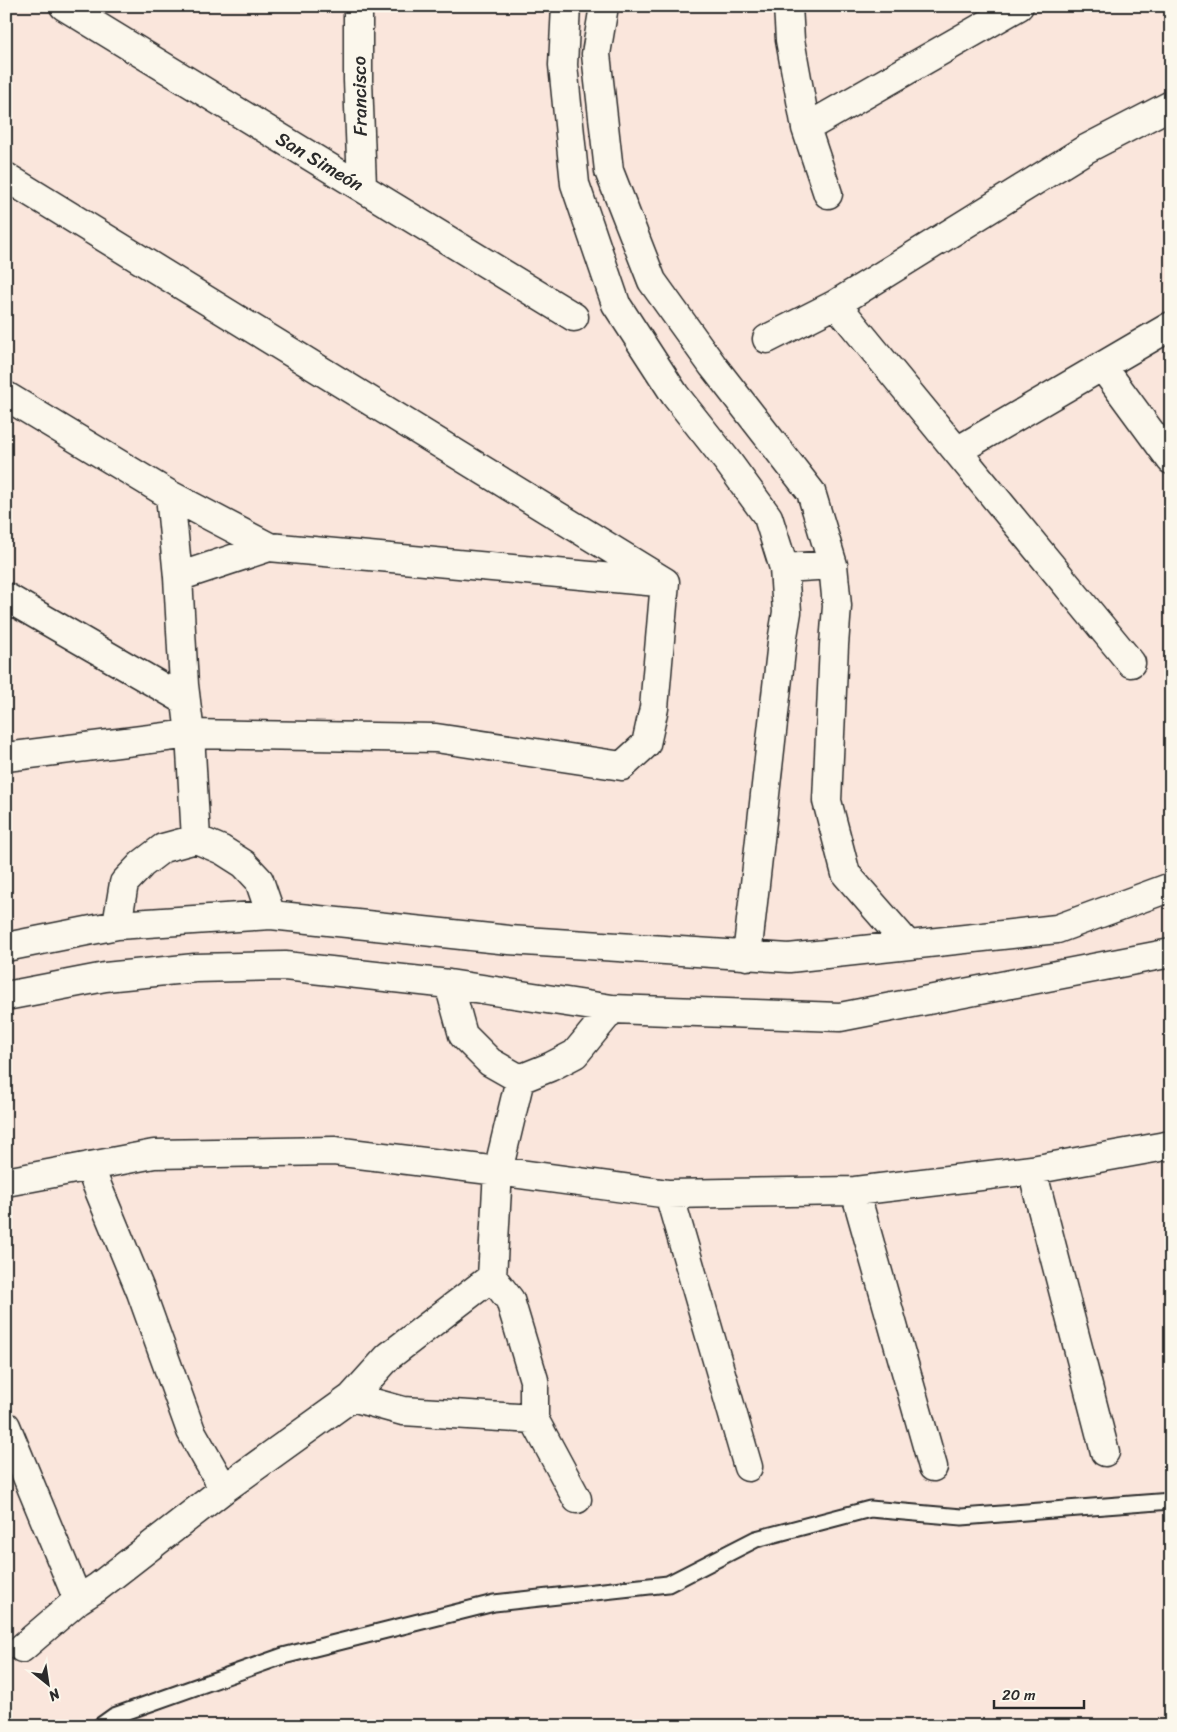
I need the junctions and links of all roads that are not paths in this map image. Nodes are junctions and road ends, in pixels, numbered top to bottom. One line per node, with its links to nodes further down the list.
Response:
1 (64, 6): 10 (street, San Simeón)
2 (358, 6): 10 (street, Francisco)
3 (604, 6): 22 (street)
4 (788, 6): 8 (street)
5 (1019, 6): 8 (street)
6 (560, 8): 23 (street)
7 (1171, 105): 12 (street)
8 (806, 128): 11 (street)
9 (6, 177): 25 (street)
10 (362, 186): 13 (street, San Simeón)
11 (828, 194)
12 (836, 304): 15 (street); 18 (street)
13 (574, 317)
14 (1171, 326): 16 (street)
15 (767, 339)
16 (1102, 366): 18 (street); 19 (street)
17 (6, 396): 20 (street)
18 (957, 452): 27 (street)
19 (1171, 460)
20 (170, 495): 21 (street); 24 (street)
21 (268, 547): 24 (street); 25 (street)
22 (833, 565): 23 (street); 35 (street)
23 (784, 568): 38 (street)
24 (178, 577): 28 (street)
25 (665, 582): 29 (street)
26 (6, 597): 28 (street)
27 (1131, 663)
28 (186, 701): 29 (street)
29 (190, 734): 30 (street); 31 (street)
30 (6, 757)
31 (196, 839): 33 (street); 34 (street)
32 (1171, 887): 35 (street)
33 (271, 915): 34 (street); 38 (street)
34 (117, 925): 36 (street)
35 (908, 946): 38 (street)
36 (6, 947)
37 (1171, 953): 41 (street)
38 (748, 956)
39 (449, 984): 40 (street); 41 (street); 42 (street)
40 (6, 996)
41 (612, 1010): 42 (street)
42 (520, 1079): 46 (street)
43 (1171, 1145): 45 (street)
44 (89, 1166): 46 (street); 47 (street); 57 (street)
45 (1032, 1170): 48 (street); 54 (street)
46 (498, 1171): 49 (street); 50 (street)
47 (6, 1182)
48 (855, 1191): 49 (street); 56 (street)
49 (669, 1194): 55 (street)
50 (492, 1276): 51 (street); 52 (street)
51 (352, 1396): 52 (street); 57 (street)
52 (534, 1419): 58 (street)
53 (6, 1426): 60 (street)
54 (1106, 1452)
55 (748, 1467)
56 (933, 1467)
57 (224, 1489): 60 (street)
58 (577, 1499)
59 (1171, 1501): 62 (lane)
60 (78, 1600): 61 (street)
61 (22, 1648)
62 (100, 1726)

